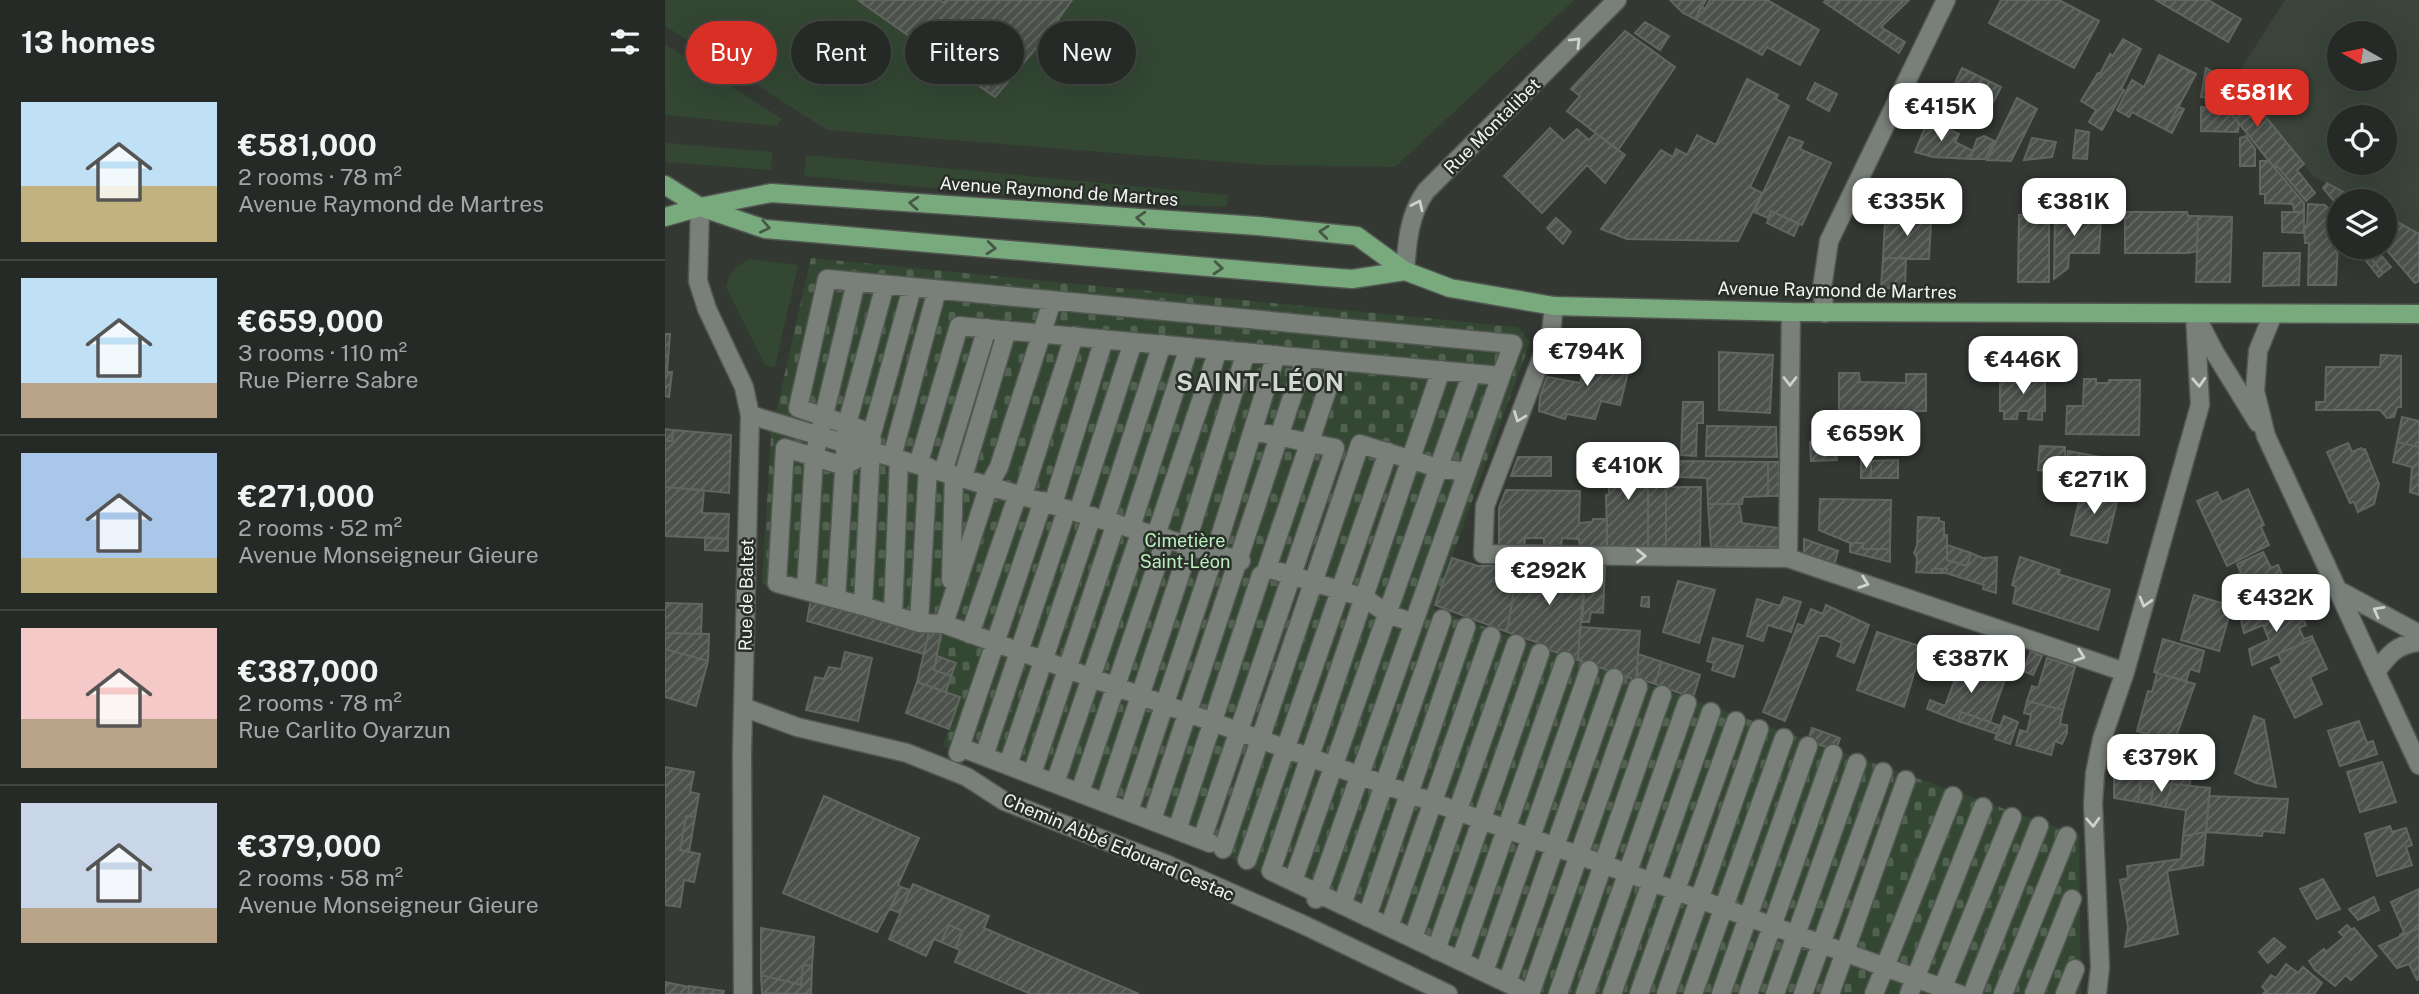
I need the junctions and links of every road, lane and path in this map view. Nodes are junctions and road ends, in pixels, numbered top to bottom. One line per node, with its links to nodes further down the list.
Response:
1 (1617, 0): 6 (street, Rue Montalibet, one-way to 1)
2 (1946, 0): 14 (street)
3 (665, 185): 4 (main road, Avenue Raymond de Martres)
4 (700, 207): 5 (main road, Avenue Raymond de Martres); 6 (main road, Avenue Raymond de Martres, one-way to 6); 6 (main road, Avenue Raymond de Martres, one-way to 4); 35 (street, Rue de Baltet)
5 (665, 217)
6 (1405, 271): 12 (main road, Avenue Raymond de Martres)
7 (856, 282): 8 (street); 34 (street); 36 (street)
8 (884, 285): 9 (street); 37 (street)
9 (912, 288): 10 (street); 43 (street)
10 (937, 290): 11 (street); 51 (street)
11 (1052, 301): 20 (street); 33 (street)
12 (1554, 306): 13 (main road, Avenue Raymond de Martres); 62 (street, one-way to 62)
13 (1791, 312): 14 (main road, Avenue Raymond de Martres); 62 (street, one-way to 62)
14 (1825, 313): 15 (main road, Avenue Raymond de Martres)
15 (2195, 314): 16 (main road, Avenue Raymond de Martres); 42 (street); 93 (street, one-way to 93)
16 (2273, 314): 17 (main road, Avenue Raymond de Martres); 42 (street)
17 (2419, 314)
18 (987, 328): 19 (street); 55 (street); 55 (street)
19 (1007, 330): 20 (street); 55 (street)
20 (1042, 333): 21 (street); 57 (street)
21 (1074, 336): 22 (street); 58 (street)
22 (1104, 339): 23 (street); 59 (street)
23 (1133, 342): 24 (street); 59 (street)
24 (1162, 344): 25 (street); 59 (street)
25 (1189, 347): 26 (street); 59 (street)
26 (1218, 350): 27 (street); 59 (street)
27 (1246, 352): 28 (street); 60 (street)
28 (1276, 355): 29 (street); 39 (street)
29 (1304, 358): 30 (street); 41 (street)
30 (1337, 360): 31 (street); 44 (street)
31 (1441, 370): 32 (street); 52 (street)
32 (1472, 373): 33 (street); 54 (street)
33 (1501, 376): 56 (street)
34 (798, 408): 36 (street); 38 (street)
35 (750, 415): 38 (street); 103 (street, Rue de Baltet)
36 (823, 416): 37 (street); 40 (street)
37 (847, 425): 43 (street); 45 (street)
38 (792, 428): 40 (street); 47 (street)
39 (1253, 431): 41 (street); 61 (street)
40 (818, 436): 45 (street); 50 (street)
41 (1279, 436): 44 (street); 63 (street)
42 (2266, 436): 67 (street)
43 (872, 442): 45 (street); 51 (street); 53 (street); 73 (street)
44 (1309, 443): 48 (street); 64 (street)
45 (846, 444): 53 (street)
46 (1360, 444): 48 (street); 49 (street); 66 (street)
47 (785, 448): 50 (street); 68 (street)
48 (1335, 448): 65 (street)
49 (1388, 452): 52 (street); 69 (street)
50 (814, 457): 53 (street); 68 (street)
51 (896, 458): 55 (street); 75 (street)
52 (1411, 460): 54 (street); 71 (street)
53 (844, 466): 70 (street)
54 (1438, 468): 56 (street); 74 (street)
55 (941, 471): 57 (street); 72 (street); 77 (street)
56 (1467, 472): 78 (street)
57 (989, 485): 58 (street); 72 (street)
58 (1020, 494): 59 (street); 81 (street)
59 (1104, 520): 60 (street); 85 (street); 87 (street); 89 (street); 91 (street); 95 (street); 97 (street)
60 (1188, 545): 61 (street); 100 (street)
61 (1215, 553): 63 (street); 102 (street)
62 (1789, 558): 93 (street, one-way to 93)
63 (1240, 560): 64 (street); 105 (street)
64 (1264, 571): 65 (street); 107 (street)
65 (1291, 575): 66 (street); 109 (street)
66 (1313, 582): 69 (street); 111 (street)
67 (2336, 589): 82 (street, one-way to 67); 94 (street)
68 (806, 590): 70 (street)
69 (1340, 590): 71 (street); 113 (street)
70 (836, 598): 73 (street)
71 (1365, 598): 74 (street); 116 (street)
72 (951, 602): 79 (street)
73 (863, 606): 75 (street)
74 (1386, 613): 78 (street); 120 (street)
75 (893, 615): 77 (street)
76 (1443, 619): 126 (street)
77 (919, 623): 79 (street)
78 (1413, 623): 123 (street)
79 (944, 624): 81 (street)
80 (1466, 627): 128 (street)
81 (970, 634): 85 (street)
82 (2419, 634)
83 (1491, 636): 131 (street)
84 (2419, 642): 94 (street)
85 (994, 643): 87 (street); 115 (street)
86 (1516, 644): 134 (street)
87 (1019, 652): 89 (street); 115 (street)
88 (1541, 653): 137 (street)
89 (1043, 661): 91 (street); 118 (street)
90 (1565, 661): 140 (street)
91 (1067, 669): 95 (street); 122 (street)
92 (1589, 670): 143 (street)
93 (2125, 671): 194 (street, one-way to 194)
94 (2376, 672): 119 (street)
95 (1091, 678): 97 (street); 125 (street)
96 (1614, 678): 144 (street)
97 (1115, 687): 100 (street); 127 (street)
98 (1639, 687): 146 (street)
99 (1662, 695): 148 (street)
100 (1140, 696): 102 (street); 130 (street)
101 (1687, 704): 150 (street)
102 (1164, 705): 105 (street); 133 (street)
103 (743, 707): 175 (street, Rue de Baltet); 176 (street, Chemin Abbé Edouard Cestac)
104 (1711, 712): 152 (street)
105 (1187, 714): 107 (street); 136 (street)
106 (1736, 721): 153 (street)
107 (1212, 723): 109 (street); 139 (street)
108 (1759, 729): 156 (street)
109 (1238, 733): 111 (street); 142 (street)
110 (1784, 737): 158 (street)
111 (1260, 741): 113 (street); 145 (street)
112 (1808, 746): 160 (street)
113 (1285, 750): 116 (street); 147 (street)
114 (1833, 754): 161 (street)
115 (984, 756): 118 (street)
116 (1309, 759): 120 (street); 149 (street)
117 (1857, 763): 163 (street)
118 (1009, 765): 122 (street)
119 (2419, 765)
120 (1333, 767): 123 (street); 151 (street)
121 (1883, 772): 165 (street)
122 (1032, 774): 125 (street)
123 (1359, 777): 126 (street); 154 (street)
124 (1906, 780): 167 (street)
125 (1055, 783): 127 (street)
126 (1384, 786): 128 (street); 157 (street)
127 (1080, 792): 130 (street)
128 (1409, 795): 131 (street); 159 (street)
129 (1953, 796): 169 (street)
130 (1105, 802): 133 (street)
131 (1433, 804): 134 (street); 162 (street)
132 (1983, 807): 173 (street)
133 (1129, 811): 136 (street)
134 (1457, 812): 137 (street); 164 (street)
135 (2012, 817): 174 (street)
136 (1151, 820): 139 (street)
137 (1481, 821): 140 (street); 166 (street)
138 (2039, 826): 190 (street)
139 (1177, 830): 142 (street)
140 (1506, 830): 143 (street); 168 (street)
141 (2067, 836): 191 (street)
142 (1202, 839): 145 (street)
143 (1530, 839): 144 (street); 171 (street)
144 (1555, 848): 146 (street); 172 (street)
145 (1223, 849): 147 (street)
146 (1578, 856): 148 (street); 177 (street)
147 (1247, 860): 149 (street)
148 (1602, 865): 150 (street); 178 (street)
149 (1271, 871): 151 (street)
150 (1627, 874): 152 (street); 179 (street)
151 (1293, 881): 154 (street)
152 (1651, 883): 153 (street); 180 (street)
153 (1675, 891): 156 (street); 181 (street)
154 (1317, 897): 157 (street)
155 (2072, 899): 192 (street)
156 (1699, 900): 158 (street); 182 (street)
157 (1342, 905): 159 (street)
158 (1723, 909): 160 (street); 183 (street)
159 (1367, 917): 162 (street)
160 (1747, 918): 161 (street); 184 (street)
161 (1772, 926): 163 (street); 185 (street)
162 (1389, 927): 164 (street)
163 (1795, 935): 165 (street); 186 (street)
164 (1413, 938): 166 (street)
165 (1821, 944): 167 (street); 187 (street)
166 (1436, 950): 168 (street)
167 (1845, 953): 169 (street); 188 (street)
168 (1460, 961): 171 (street)
169 (1885, 967): 173 (street); 189 (street)
170 (2075, 969): 193 (street)
171 (1484, 972): 172 (street)
172 (1507, 983): 177 (street)
173 (1912, 986): 174 (street)
174 (1947, 992)
175 (743, 994)
176 (1448, 994)
177 (1530, 994)
178 (1558, 994)
179 (1585, 994)
180 (1612, 994)
181 (1639, 994)
182 (1666, 994)
183 (1693, 994)
184 (1721, 994)
185 (1748, 994)
186 (1775, 994)
187 (1803, 994)
188 (1830, 994)
189 (1874, 994)
190 (1972, 994)
191 (2003, 994)
192 (2034, 994)
193 (2065, 994)
194 (2097, 994)

